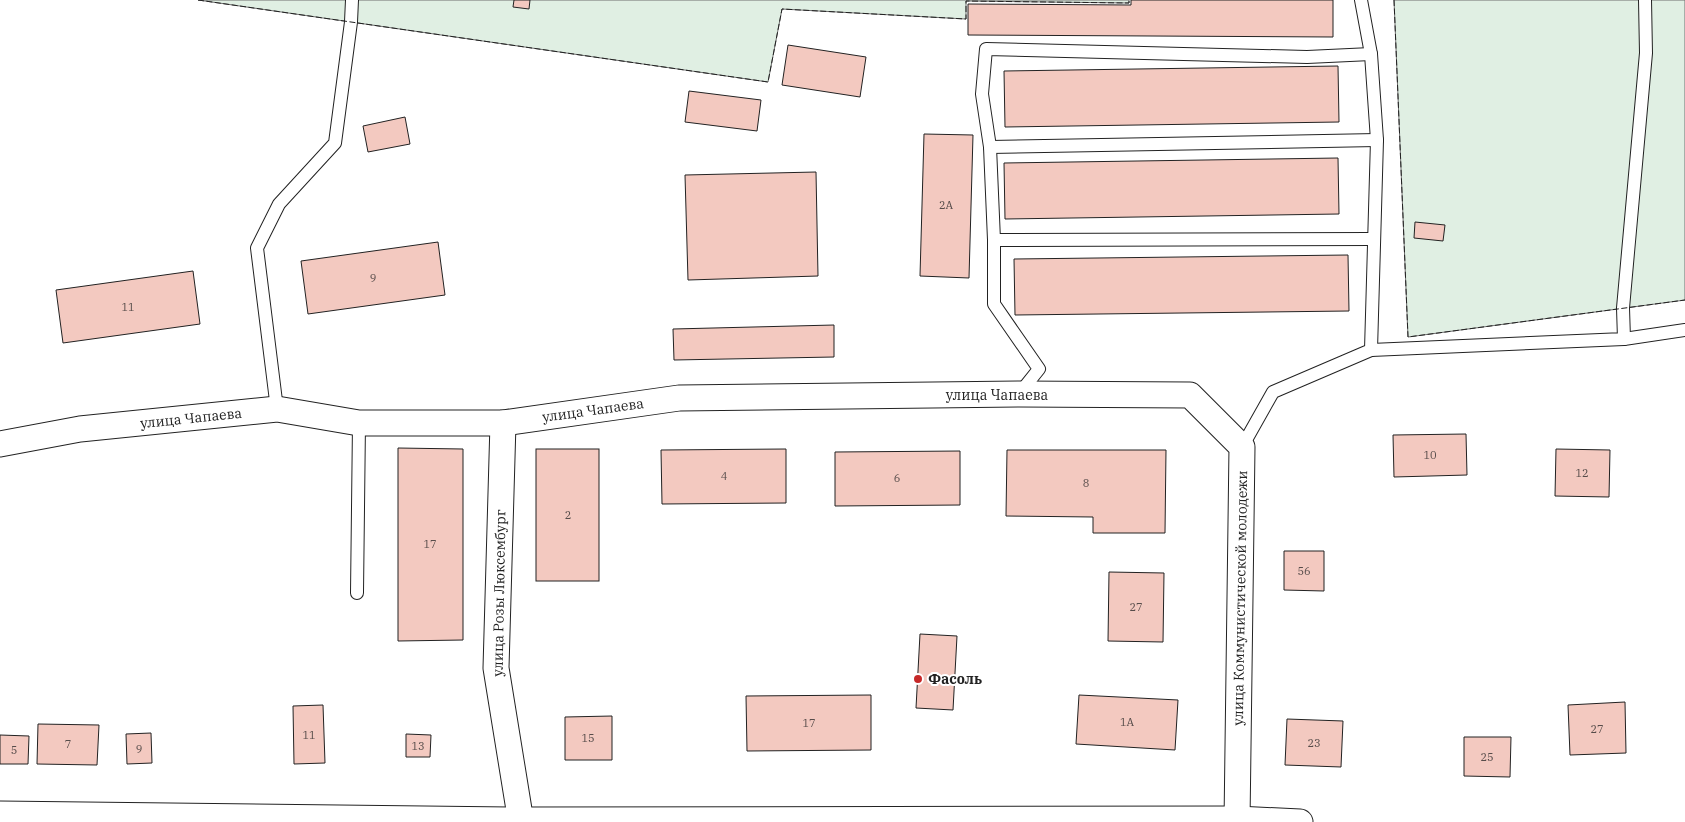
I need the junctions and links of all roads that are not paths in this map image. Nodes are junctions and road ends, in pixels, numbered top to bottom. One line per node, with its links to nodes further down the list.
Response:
1 (352, 0): 13 (lane)
2 (1361, 0): 4 (lane)
3 (1645, 0): 10 (lane)
4 (1371, 54): 5 (lane); 6 (lane)
5 (1377, 140): 6 (lane); 7 (lane)
6 (990, 147): 8 (lane)
7 (1374, 239): 8 (lane); 11 (lane)
8 (994, 240): 12 (lane)
9 (1685, 330): 10 (lane)
10 (1624, 339): 11 (lane)
11 (1371, 350): 17 (lane)
12 (1020, 394): 15 (street, улица Чапаева); 17 (street, улица Чапаева)
13 (277, 409): 14 (street, улица Чапаева); 16 (street, улица Чапаева)
14 (359, 422): 15 (street, улица Чапаева); 18 (lane)
15 (503, 423): 20 (street, улица Розы Люксембург)
16 (0, 444)
17 (1242, 448): 21 (street, улица Коммунистической молодежи)
18 (357, 593)
19 (0, 814): 20 (street)
20 (520, 821): 21 (street)
21 (1237, 821): 22 (street)
22 (1300, 822)

